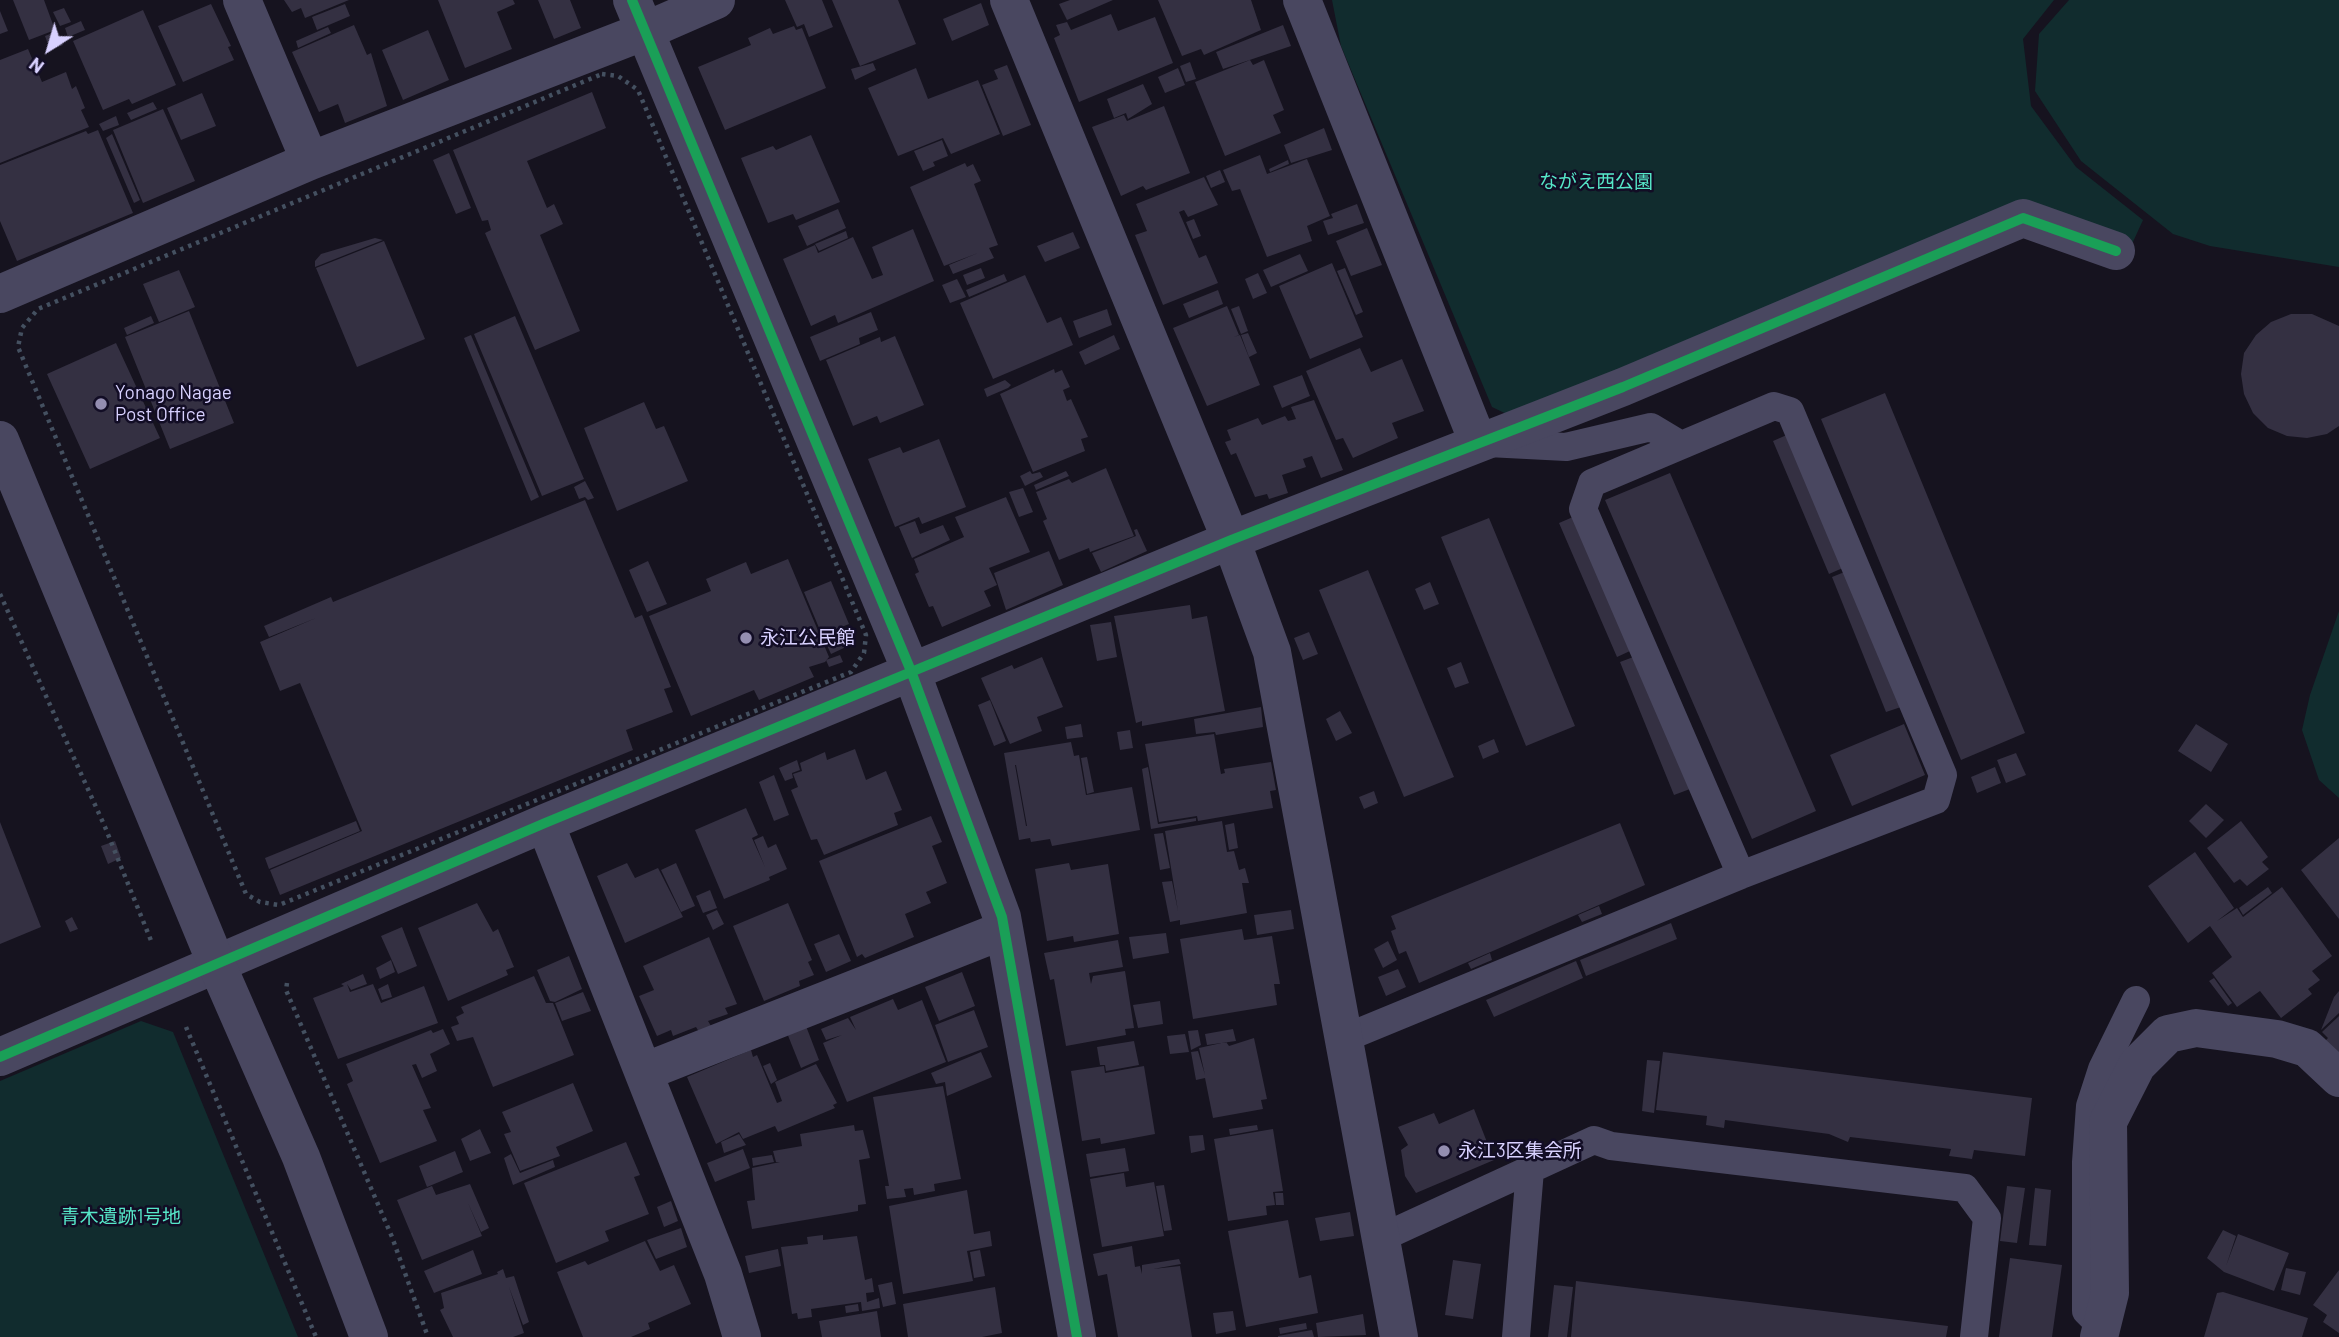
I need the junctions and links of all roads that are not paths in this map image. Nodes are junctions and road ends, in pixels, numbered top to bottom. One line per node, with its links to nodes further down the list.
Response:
1 (242, 0): 6 (street)
2 (716, 0): 5 (street)
3 (1009, 0): 12 (street)
4 (1302, 0): 10 (street)
5 (638, 15): 6 (street); 13 (street)
6 (310, 161): 8 (street)
7 (2116, 251): 10 (street)
8 (0, 294)
9 (0, 439): 17 (street)
10 (1478, 442): 11 (lane); 12 (street)
11 (1681, 445): 15 (lane); 15 (lane)
12 (1231, 541): 13 (street); 19 (street)
13 (911, 671): 14 (street); 16 (street)
14 (545, 823): 17 (street); 21 (street)
15 (1741, 876): 19 (lane)
16 (1004, 930): 21 (street); 28 (street)
17 (217, 965): 20 (street); 26 (street)
18 (2136, 1000): 25 (lane)
19 (1345, 1038): 24 (street)
20 (0, 1057)
21 (644, 1072): 27 (street)
22 (2339, 1078): 25 (street)
23 (1530, 1170): 24 (lane); 30 (lane); 31 (lane)
24 (1381, 1238): 29 (street)
25 (2101, 1332)
26 (369, 1337)
27 (742, 1337)
28 (1077, 1337)
29 (1399, 1337)
30 (1516, 1337)
31 (1974, 1337)

